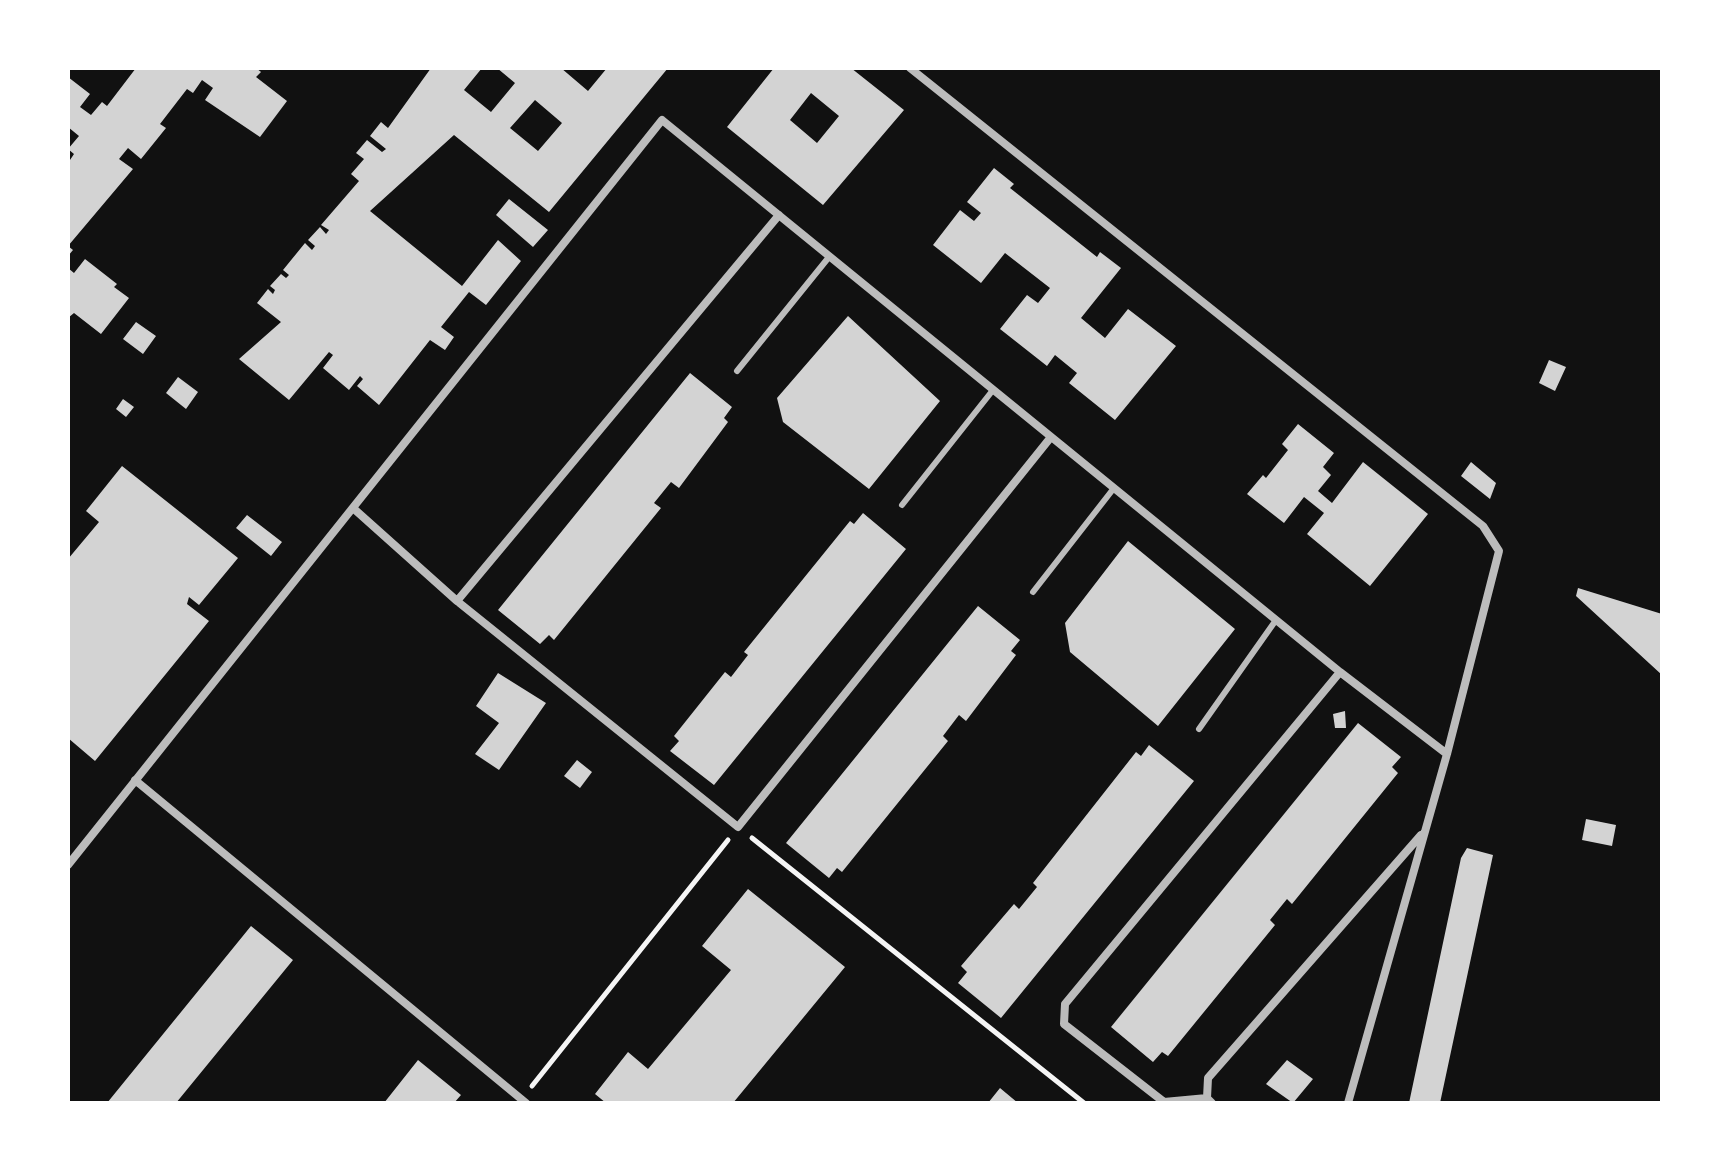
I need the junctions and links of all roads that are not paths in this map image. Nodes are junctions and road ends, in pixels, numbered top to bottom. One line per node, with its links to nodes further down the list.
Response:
1 (910, 68): 15 (street)
2 (779, 215): 3 (street); 9 (street); 11 (street)
3 (829, 257): 4 (lane); 5 (street)
4 (737, 371)
5 (993, 390): 6 (street); 8 (lane)
6 (1051, 437): 7 (street); 11 (street)
7 (1114, 488): 10 (lane); 12 (street)
8 (902, 505)
9 (353, 508): 11 (street); 16 (street)
10 (1033, 592)
11 (457, 601)
12 (1276, 620): 13 (street); 14 (lane)
13 (1340, 672): 15 (street); 19 (street)
14 (1199, 729)
15 (1447, 754): 17 (street)
16 (135, 780): 18 (street); 20 (street)
17 (1424, 831): 19 (street); 21 (street)
18 (68, 865)
19 (1210, 1100)
20 (522, 1102)
21 (1348, 1103)

